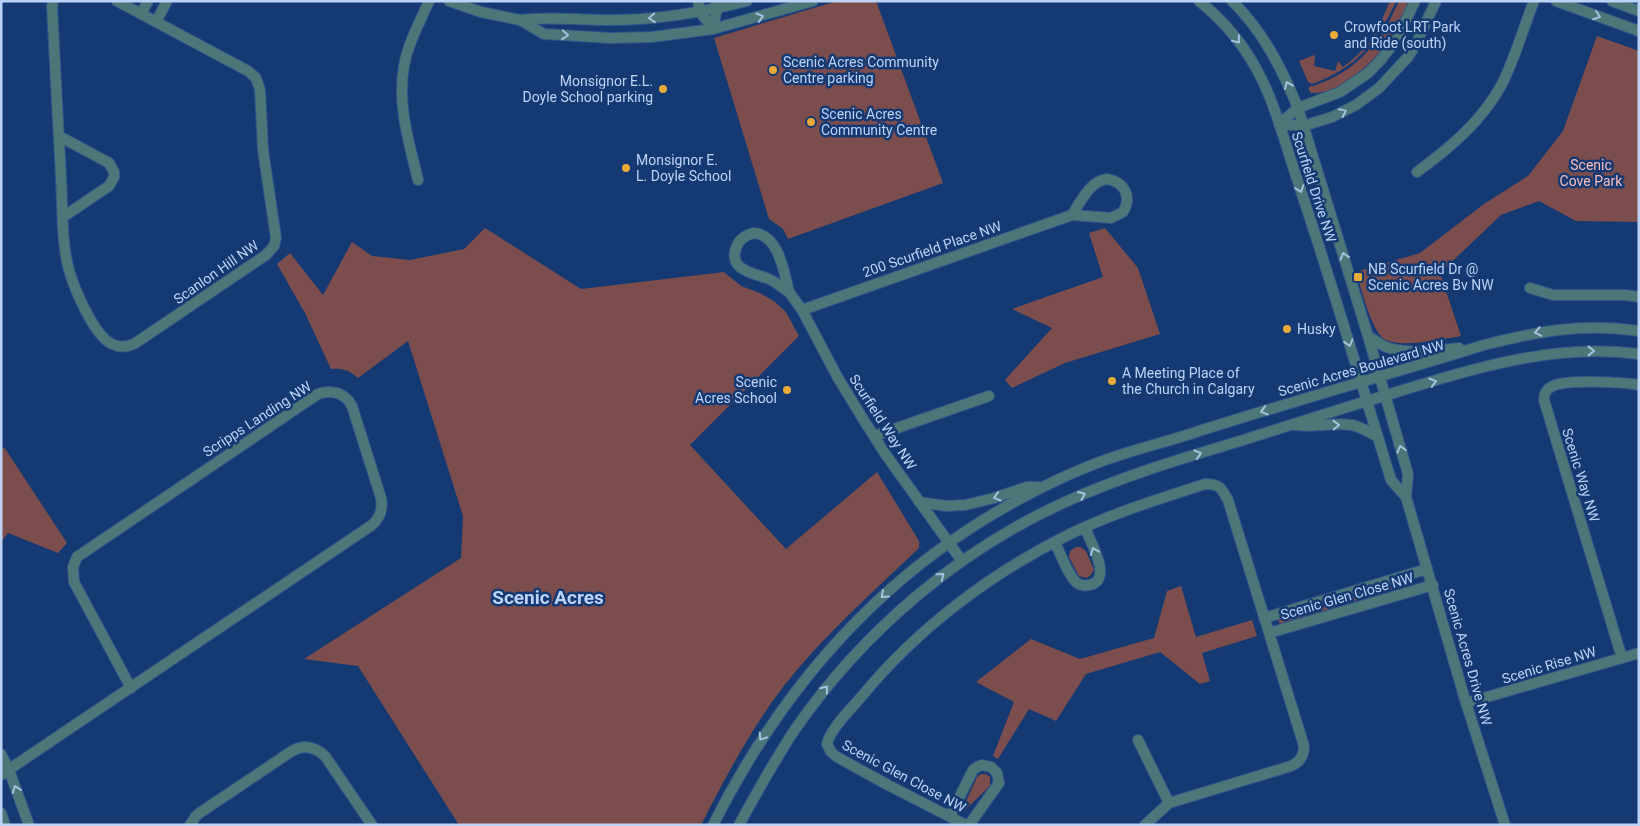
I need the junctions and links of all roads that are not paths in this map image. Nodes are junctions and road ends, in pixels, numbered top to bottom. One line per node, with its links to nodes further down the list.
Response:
1 (53, 1): 27 (street, Scanlon Hill NW)
2 (117, 1): 19 (street, Scanlon Hill NW)
3 (148, 1): 19 (street)
4 (168, 1): 21 (street)
5 (429, 1): 29 (street)
6 (450, 1): 20 (street)
7 (747, 1): 16 (street)
8 (813, 1): 22 (street, one-way to 8)
9 (1200, 1): 25 (street, Scurfield Drive NW, one-way to 25)
10 (1232, 1): 24 (street, Scurfield Drive NW, one-way to 10)
11 (1415, 1): 24 (street)
12 (1436, 1): 26 (street, one-way to 12)
13 (1534, 1): 28 (street)
14 (1556, 1): 23 (street, one-way to 23)
15 (1612, 1): 18 (street)
16 (717, 5): 17 (street); 22 (street)
17 (699, 6): 20 (street, one-way to 20); 22 (street)
18 (1639, 11)
19 (141, 14): 21 (street, Scanlon Hill NW)
20 (520, 20): 22 (street, one-way to 22)
21 (156, 22): 31 (street, Scanlon Hill NW)
22 (713, 29)
23 (1639, 31)
24 (1298, 108): 25 (street); 26 (street, Scurfield Drive NW)
25 (1279, 124): 26 (street); 41 (street, Scurfield Drive NW, one-way to 41)
26 (1303, 126): 37 (street, Scurfield Drive NW, one-way to 26)
27 (59, 136): 31 (street, Scanlon Hill NW); 31 (street)
28 (1418, 172)
29 (418, 180)
30 (1072, 215): 30 (street, 200 Scurfield Place NW); 35 (street, 200 Scurfield Place NW)
31 (63, 217)
32 (1530, 288): 34 (street)
33 (789, 292): 33 (street, Scurfield Way NW); 35 (street, Scurfield Way NW)
34 (1639, 298)
35 (802, 310): 47 (street, Scurfield Way NW)
36 (1639, 331): 38 (street, Scenic Acres Boulevard NW, one-way to 38)
37 (1368, 336): 38 (street); 40 (street, Scurfield Drive NW)
38 (1484, 346): 40 (street, Scenic Acres Boulevard NW)
39 (1639, 354): 44 (street, one-way to 39)
40 (1380, 377): 41 (street, Scenic Acres Boulevard NW); 44 (street, Scurfield Drive NW)
41 (1361, 382): 45 (street, Scurfield Drive NW); 49 (street, Scenic Acres Boulevard NW, one-way to 49)
42 (1639, 384): 61 (street, Scenic Way NW)
43 (989, 396): 47 (street)
44 (1386, 396): 45 (street); 50 (street, Scenic Acres Drive NW, one-way to 44)
45 (1367, 401): 46 (street); 48 (street, Scenic Acres Drive NW)
46 (1292, 425): 48 (street, one-way to 48); 55 (street, one-way to 46)
47 (874, 436): 51 (street, Scurfield Way NW)
48 (1378, 437): 50 (street, Scenic Acres Drive NW)
49 (1044, 486): 51 (street, one-way to 51); 54 (street, Scenic Acres Boulevard NW)
50 (1406, 497): 56 (street, Scenic Acres Drive NW)
51 (919, 502): 54 (street, Scurfield Way NW)
52 (1085, 528): 53 (street, Scenic Glen Close NW); 53 (street, one-way to 52); 58 (street, Scenic Glen Close NW)
53 (1054, 542): 69 (street, Scenic Glen Close NW)
54 (950, 543): 55 (street, Scurfield Way NW); 74 (street, Scenic Acres Boulevard NW, one-way to 74)
55 (962, 561): 75 (street, one-way to 55)
56 (1427, 569): 57 (street, Scenic Acres Drive NW); 58 (street, Scenic Glen Close NW)
57 (1433, 585): 59 (street, Scenic Glen Close NW); 63 (street, Scenic Acres Drive NW)
58 (1264, 618): 59 (street, Scenic Glen Close NW)
59 (1269, 632): 67 (street, Scenic Glen Close NW)
60 (1639, 652): 61 (street, Scenic Rise NW)
61 (1622, 658): 63 (street, Scenic Rise NW)
62 (131, 688): 62 (street, Scripps Landing NW); 66 (street, Scripps Landing NW)
63 (1466, 703): 78 (street, Scenic Acres Drive NW)
64 (1138, 740): 67 (street)
65 (1, 754): 66 (street)
66 (5, 772): 71 (street, one-way to 66)
67 (1169, 803): 77 (street, Scenic Glen Close NW)
68 (1, 813): 70 (street)
69 (950, 816): 76 (street, Scenic Glen Close NW); 76 (street)
70 (5, 825)
71 (29, 825)
72 (190, 825): 73 (street)
73 (372, 825)
74 (712, 825)
75 (739, 825)
76 (968, 825)
77 (1145, 825)
78 (1505, 825)

